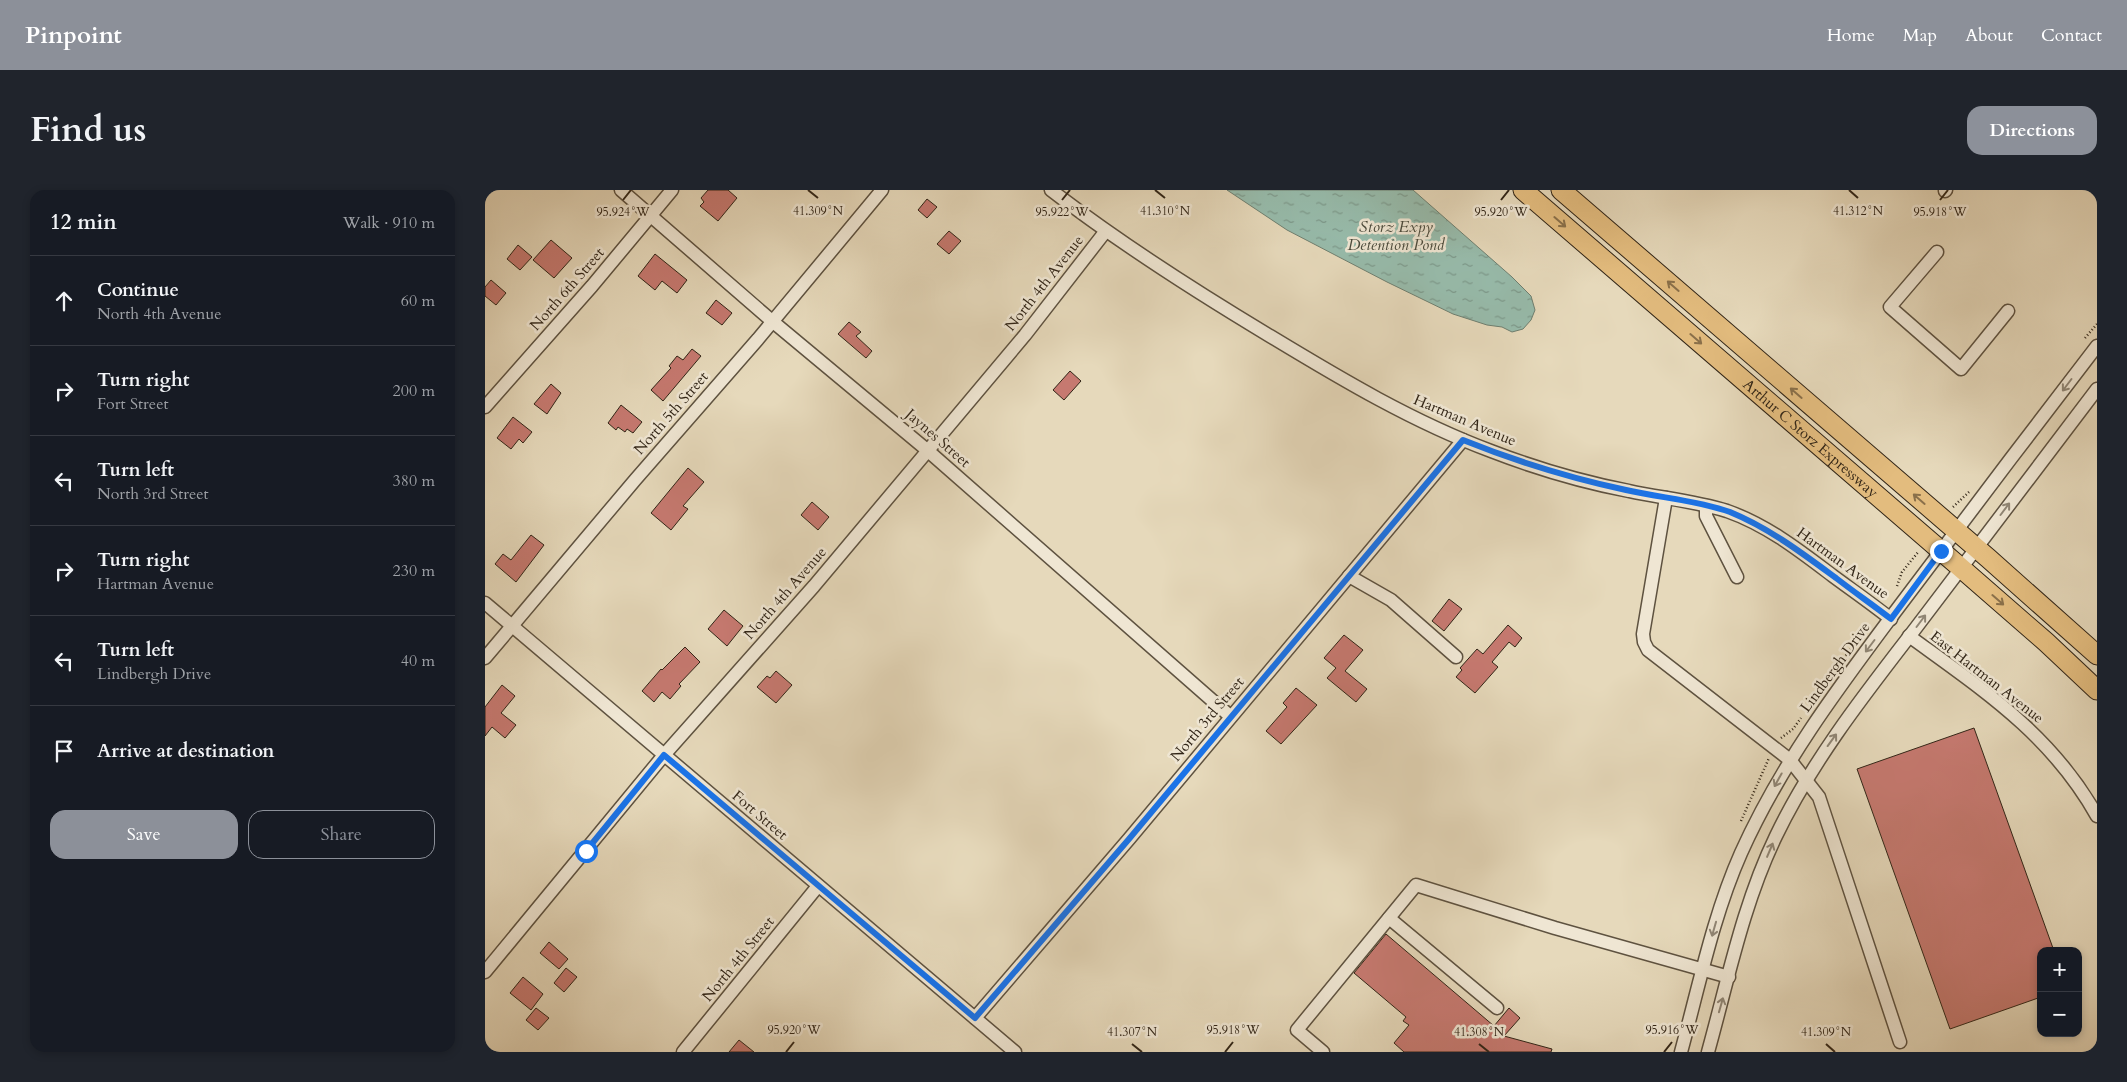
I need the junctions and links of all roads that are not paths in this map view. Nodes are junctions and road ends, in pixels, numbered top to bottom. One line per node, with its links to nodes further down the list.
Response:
1 (621, 190): 7 (street, Jaynes Street)
2 (672, 190): 7 (street, North 6th Street)
3 (882, 190): 11 (street, North 5th Street)
4 (1051, 190): 8 (street, Hartman Avenue)
5 (1523, 190): 21 (highway, Arthur C Storz Expressway, one-way to 21)
6 (1561, 190): 19 (highway, Arthur C Storz Expressway, one-way to 6)
7 (651, 215): 11 (street, Jaynes Street); 14 (street, North 6th Street)
8 (1105, 232): 15 (street, Hartman Avenue); 16 (street, North 4th Avenue)
9 (1937, 252): 10 (street)
10 (2008, 311)
11 (772, 321): 16 (street, Jaynes Street); 27 (street, North 5th Street)
12 (2097, 346): 19 (street, Lindbergh Drive, one-way to 19)
13 (2097, 389): 20 (street, one-way to 13)
14 (485, 407)
15 (1463, 440): 17 (street, Hartman Avenue); 23 (street, North 3rd Street)
16 (927, 450): 33 (street, Jaynes Street); 34 (street, North 4th Avenue)
17 (1666, 498): 18 (street, Hartman Avenue); 35 (street)
18 (1706, 506): 24 (street); 26 (street, Hartman Avenue)
19 (1956, 530): 20 (highway, Arthur C Storz Expressway); 21 (street, Lindbergh Drive)
20 (1976, 548): 22 (street); 29 (highway, Arthur C Storz Expressway)
21 (1941, 551): 22 (highway, Arthur C Storz Expressway); 26 (street, Lindbergh Drive)
22 (1961, 568): 28 (street, one-way to 22); 32 (highway, Arthur C Storz Expressway, one-way to 32)
23 (1349, 576): 30 (street); 33 (street, North 3rd Street)
24 (1737, 577)
25 (485, 603): 27 (street, Fort Street)
26 (1891, 619): 35 (street, Lindbergh Drive, one-way to 35)
27 (512, 626): 31 (street, North 5th Street); 34 (street, Fort Street)
28 (1909, 636): 36 (street, one-way to 28); 37 (street, East Hartman Avenue)
29 (2097, 655)
30 (1456, 657)
31 (485, 658)
32 (2097, 690)
33 (1230, 716): 44 (street, North 3rd Street)
34 (664, 755): 38 (street, Fort Street); 41 (street, North 4th Avenue)
35 (1790, 760): 36 (street); 40 (street, Lindbergh Drive, one-way to 40)
36 (1805, 781): 42 (street, one-way to 36); 45 (street)
37 (2097, 816)
38 (818, 886): 44 (street, Fort Street); 46 (street, North 4th Street)
39 (1389, 918): 40 (street); 43 (street); 48 (street)
40 (1703, 970): 42 (street); 49 (street, Lindbergh Drive)
41 (485, 972)
42 (1729, 977): 50 (street, one-way to 42)
43 (1497, 1008)
44 (975, 1018): 47 (street, Fort Street)
45 (1900, 1042)
46 (683, 1052)
47 (1015, 1052)
48 (1323, 1052)
49 (1681, 1052)
50 (1708, 1052)

